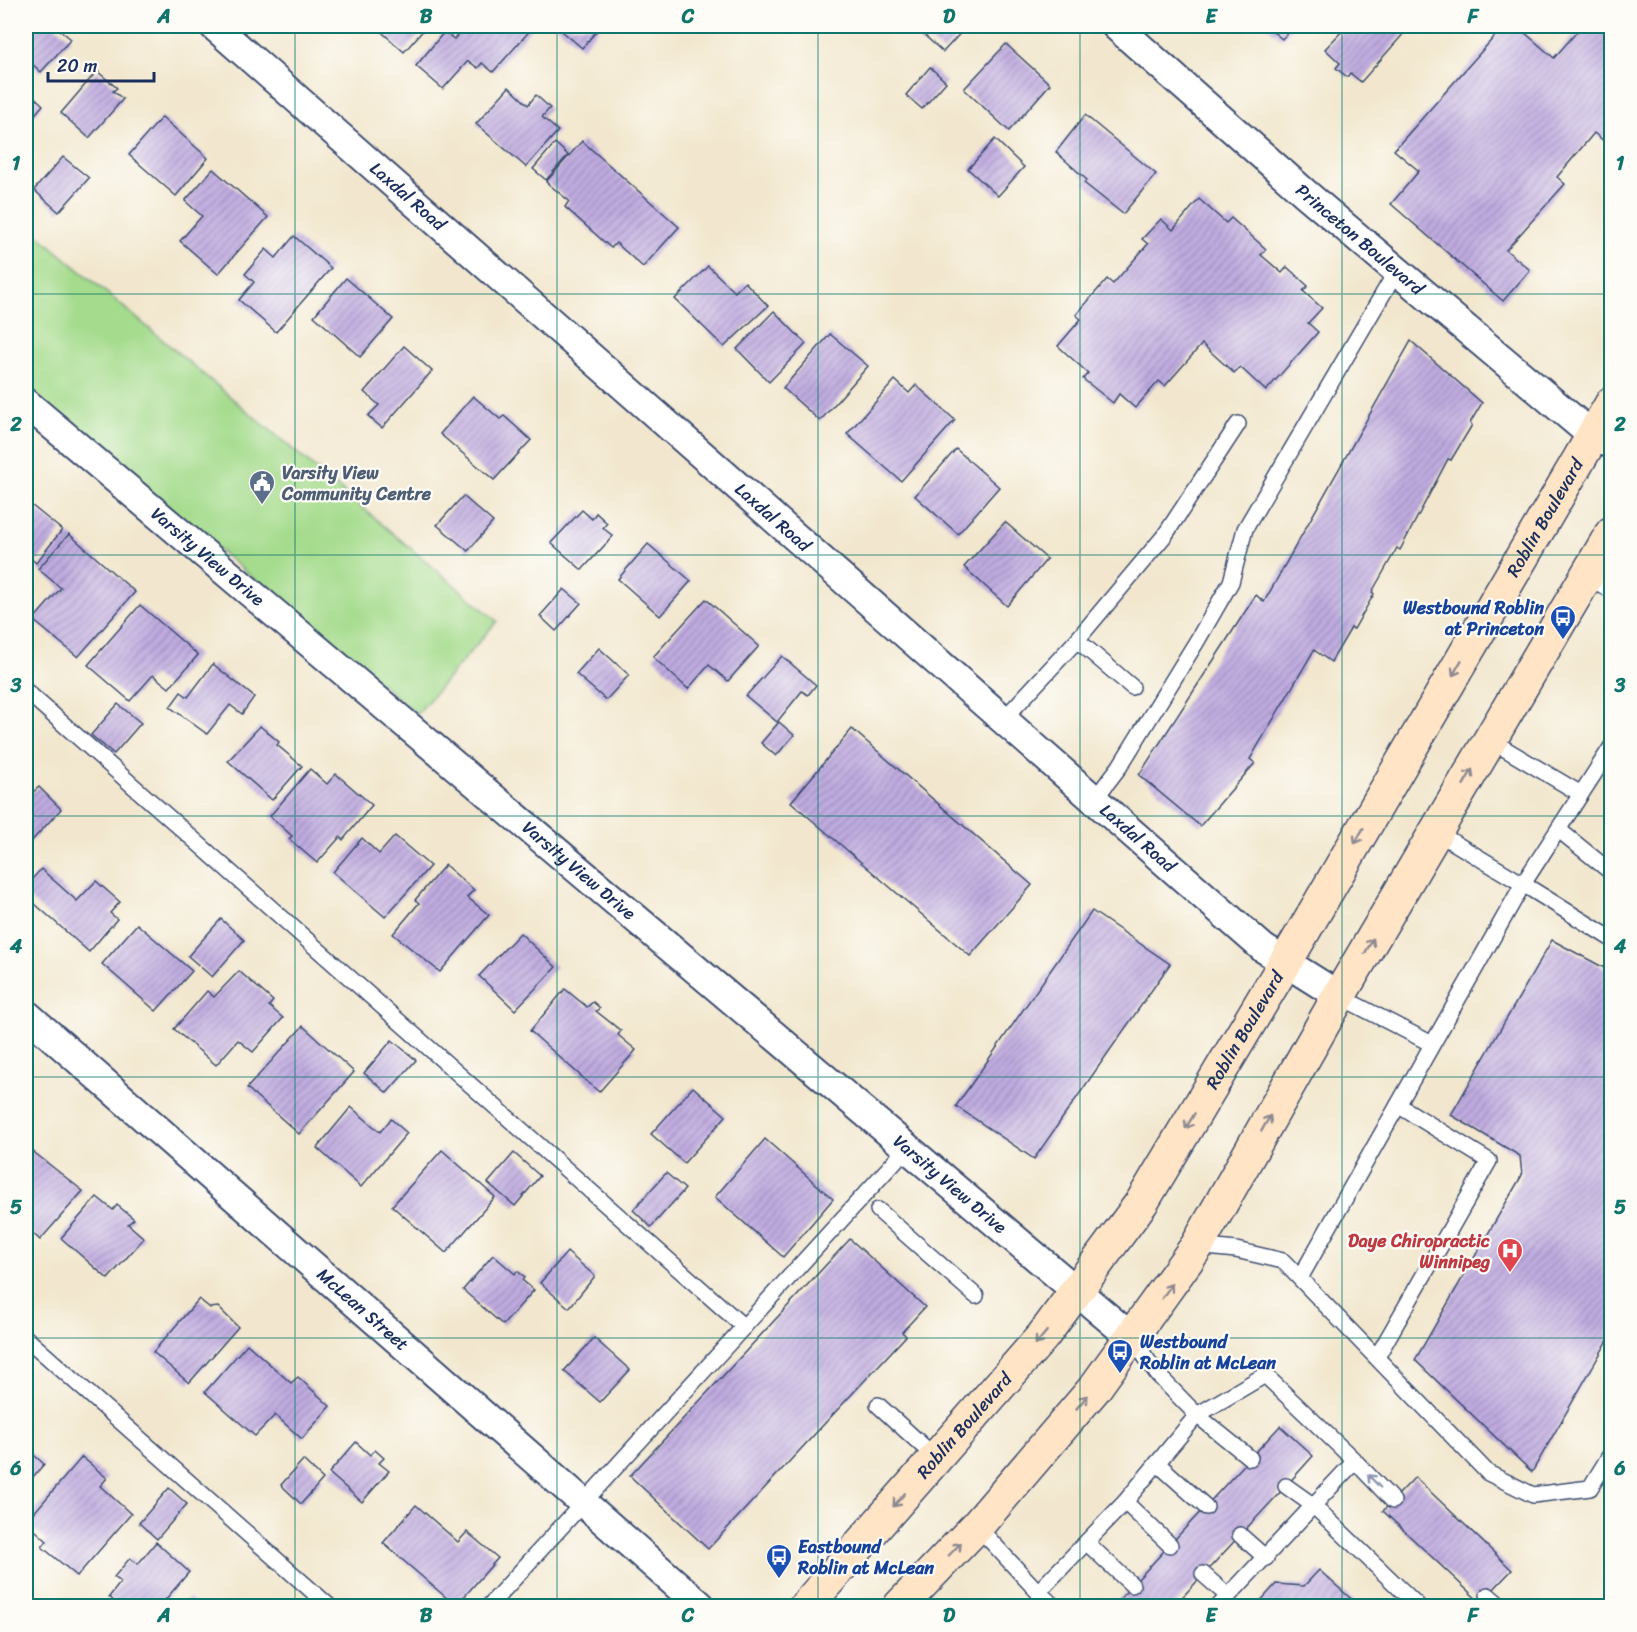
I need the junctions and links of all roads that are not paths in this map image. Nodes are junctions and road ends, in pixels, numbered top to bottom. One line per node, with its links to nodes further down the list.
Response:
1 (214, 26): 13 (street, Laxdal Road)
2 (1116, 26): 3 (street, Princeton Boulevard)
3 (1397, 270): 7 (street, Princeton Boulevard); 17 (lane)
4 (26, 403): 28 (street, Varsity View Drive)
5 (1611, 403): 7 (main road, Roblin Boulevard)
6 (1238, 424): 10 (lane)
7 (1602, 440): 23 (main road, Roblin Boulevard, one-way to 23)
8 (1611, 533): 9 (main road)
9 (1599, 584): 14 (main road)
10 (1077, 640): 11 (lane); 13 (lane)
11 (1132, 687)
12 (26, 690): 34 (lane)
13 (1003, 720): 17 (street, Laxdal Road)
14 (1490, 740): 16 (lane); 19 (main road, one-way to 14)
15 (1611, 746): 16 (lane)
16 (1581, 794): 18 (lane)
17 (1094, 800): 23 (street, Laxdal Road)
18 (1559, 830): 20 (lane); 21 (lane)
19 (1436, 832): 21 (lane); 24 (main road, one-way to 19)
20 (1611, 873)
21 (1523, 884): 22 (lane); 26 (lane)
22 (1610, 938)
23 (1285, 963): 24 (street, Laxdal Road); 32 (main road, Roblin Boulevard, one-way to 32)
24 (1339, 996): 26 (lane); 30 (main road, one-way to 24)
25 (26, 1014): 47 (street, McLean Street)
26 (1432, 1044): 27 (lane)
27 (1398, 1105): 31 (lane); 37 (lane)
28 (907, 1148): 32 (street, Varsity View Drive); 34 (lane)
29 (878, 1210): 33 (lane)
30 (1197, 1246): 31 (lane); 36 (main road, one-way to 30)
31 (1300, 1278): 37 (lane)
32 (1077, 1291): 36 (street, Varsity View Drive); 41 (main road, Roblin Boulevard, one-way to 41)
33 (976, 1296)
34 (744, 1326): 47 (lane)
35 (26, 1338): 61 (lane)
36 (1132, 1338): 39 (lane); 51 (main road, one-way to 36)
37 (1377, 1357): 40 (lane)
38 (878, 1405): 41 (lane)
39 (1197, 1415): 42 (lane); 43 (lane); 44 (lane)
40 (1611, 1452)
41 (936, 1458): 64 (main road, Roblin Boulevard, one-way to 64)
42 (1250, 1458)
43 (1354, 1461): 46 (lane, one-way to 43); 50 (lane)
44 (1156, 1463): 48 (lane); 49 (lane)
45 (1286, 1486): 50 (lane)
46 (1393, 1501)
47 (582, 1502): 62 (lane); 63 (street, McLean Street)
48 (1125, 1502): 53 (lane); 54 (lane)
49 (1206, 1506)
50 (1314, 1506): 55 (lane); 67 (lane)
51 (976, 1526): 58 (lane); 65 (main road, one-way to 51)
52 (1240, 1535): 55 (lane)
53 (1087, 1544): 57 (lane); 58 (lane)
54 (1170, 1545)
55 (1266, 1558): 60 (lane)
56 (1203, 1574): 60 (lane)
57 (1132, 1585)
58 (1038, 1593): 66 (lane)
59 (1488, 1595): 68 (lane)
60 (1224, 1601)
61 (329, 1606)
62 (489, 1606)
63 (701, 1606)
64 (806, 1606)
65 (900, 1606)
66 (1054, 1606)
67 (1418, 1606)
68 (1501, 1606)

